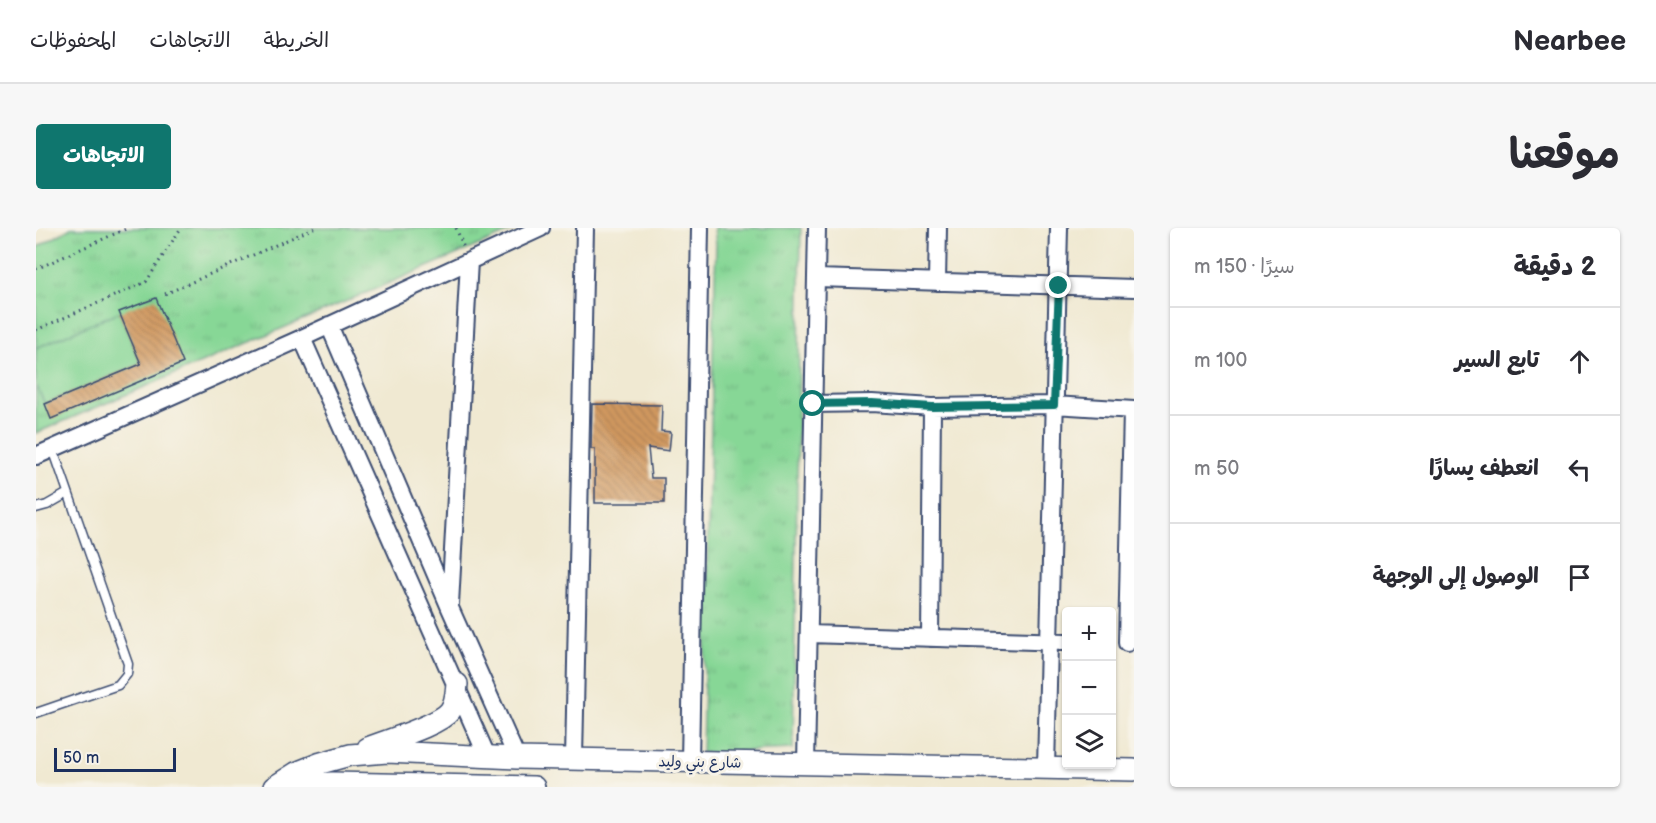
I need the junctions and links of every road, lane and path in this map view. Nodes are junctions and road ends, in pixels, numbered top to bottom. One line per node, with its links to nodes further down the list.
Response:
1 (128, 228): 10 (path)
2 (181, 228): 19 (path)
3 (314, 228): 17 (path)
4 (541, 228): 11 (street)
5 (585, 228): 39 (street)
6 (700, 228): 40 (street)
7 (817, 228): 13 (street)
8 (938, 228): 14 (street)
9 (1059, 228): 15 (street)
10 (120, 230): 12 (path)
11 (469, 261): 18 (street); 29 (street)
12 (36, 268)
13 (817, 278): 14 (street); 21 (street)
14 (937, 282): 15 (street)
15 (1059, 286): 16 (street); 22 (street)
16 (1134, 288)
17 (165, 294)
18 (329, 325): 20 (street); 29 (street)
19 (36, 330)
20 (302, 338): 25 (street); 34 (street)
21 (813, 404): 23 (street); 30 (street)
22 (1054, 405): 23 (street); 24 (street); 32 (street)
23 (932, 407): 31 (street)
24 (1133, 410): 33 (street)
25 (53, 449): 26 (street); 27 (lane)
26 (36, 456)
27 (68, 493): 28 (lane); 35 (lane)
28 (36, 508)
29 (450, 608): 38 (street)
30 (809, 634): 31 (street); 41 (street)
31 (930, 638): 32 (street)
32 (1058, 641): 42 (street)
33 (1124, 643)
34 (457, 684): 36 (street); 37 (street)
35 (36, 713)
36 (350, 755): 37 (street, شارع بني وليد); 44 (street, شارع بني وليد)
37 (487, 756): 38 (street, شارع بني وليد); 45 (street)
38 (517, 758): 39 (street, شارع بني وليد); 46 (street)
39 (574, 759): 40 (street, شارع بني وليد)
40 (690, 761): 41 (street, شارع بني وليد)
41 (806, 764): 42 (street, شارع بني وليد)
42 (1046, 768): 43 (street, شارع بني وليد)
43 (1134, 770)
44 (276, 787): 45 (street, شارع بني وليد)
45 (501, 787): 46 (street, شارع بني وليد)
46 (529, 787): 47 (street, شارع بني وليد)
47 (534, 787)

